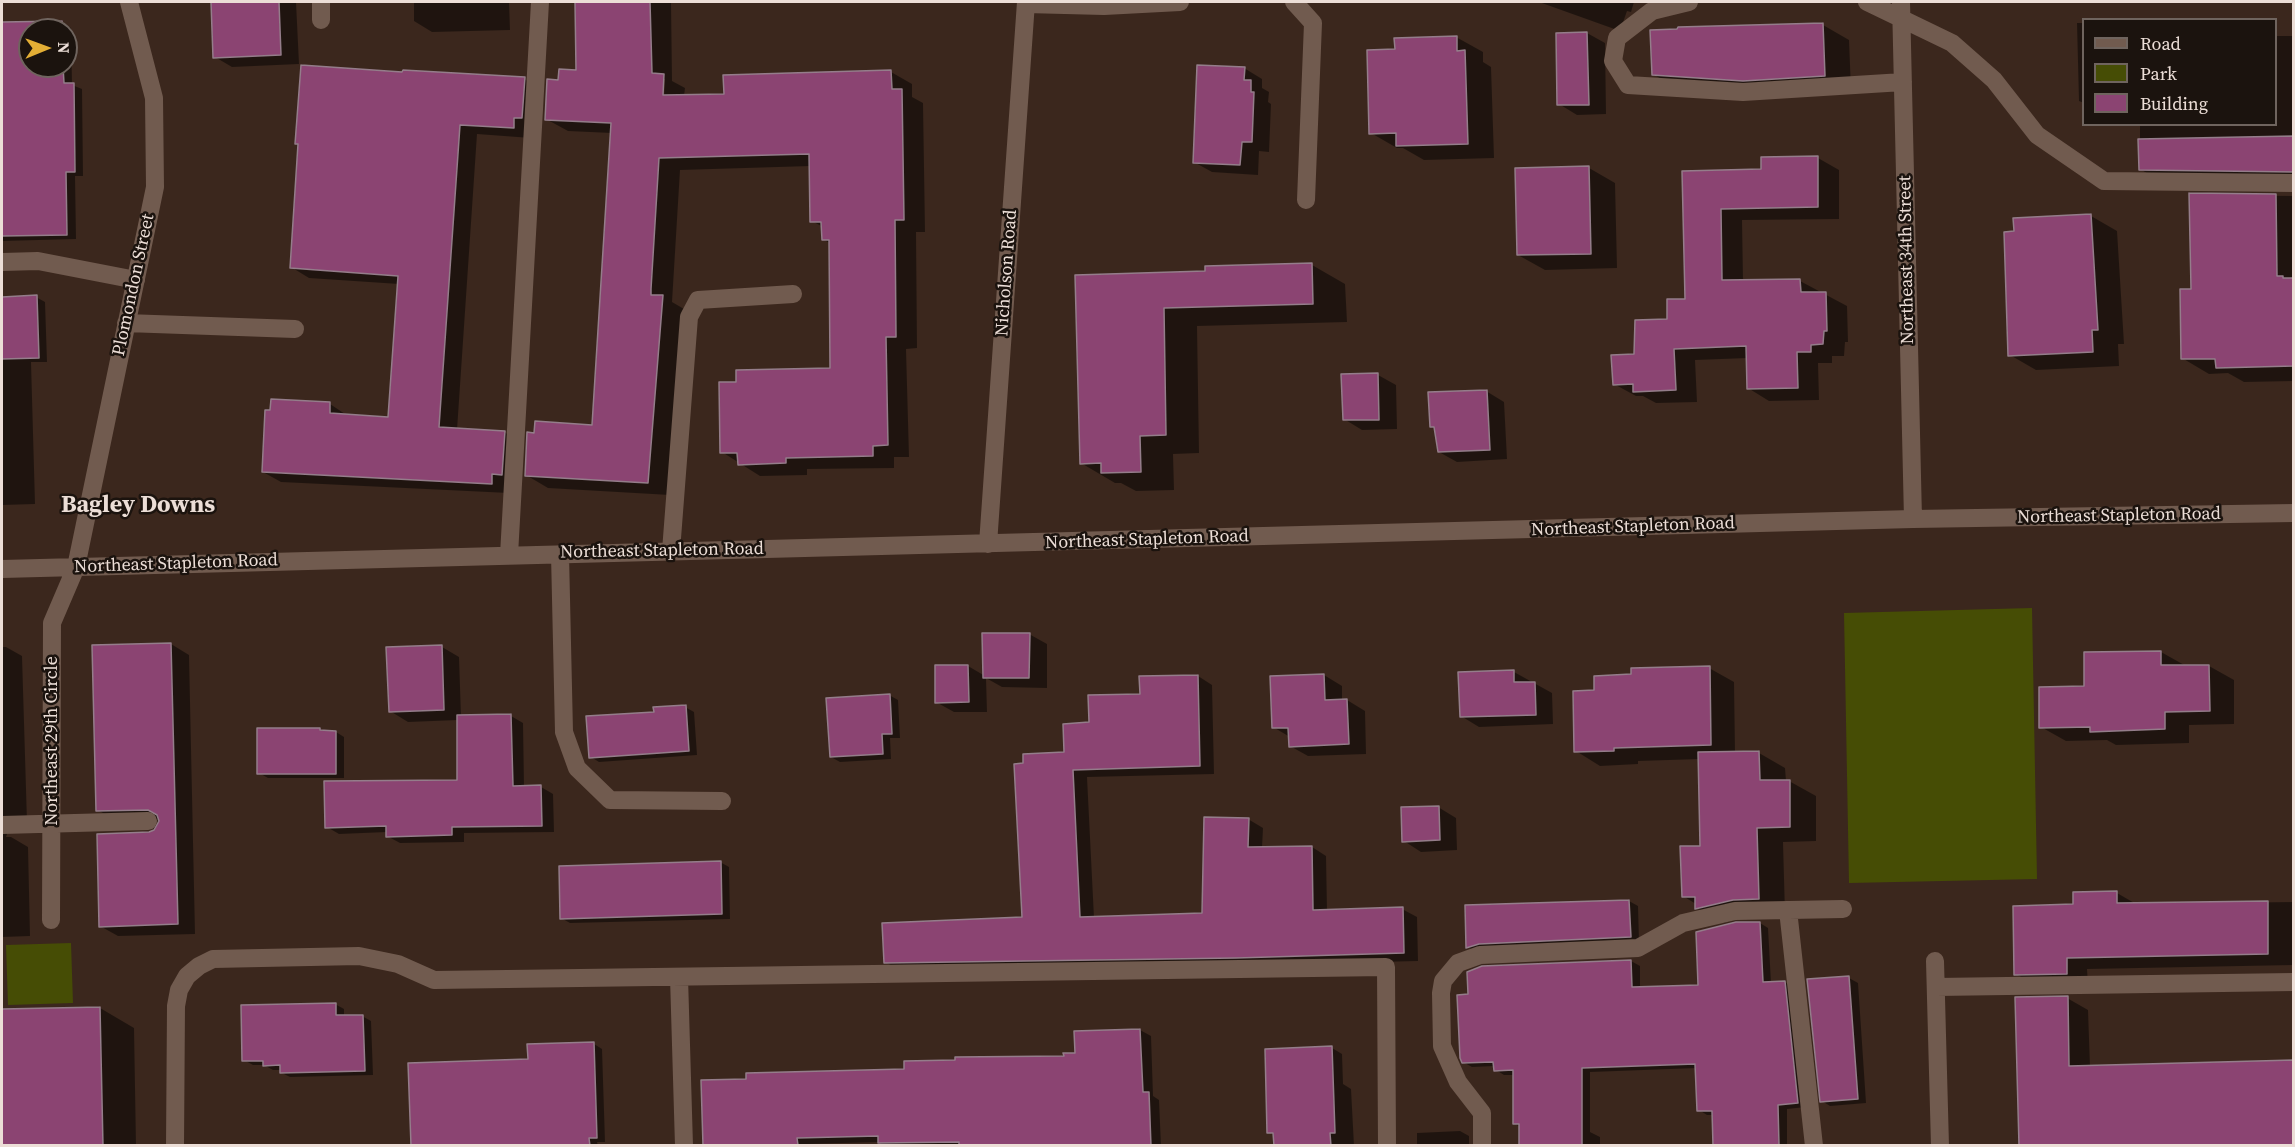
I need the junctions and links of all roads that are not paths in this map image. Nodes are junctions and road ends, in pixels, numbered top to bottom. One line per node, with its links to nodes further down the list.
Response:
1 (129, 2): 15 (street, Plomondon Street)
2 (321, 2): 10 (street)
3 (540, 2): 24 (street)
4 (1180, 2): 8 (street)
5 (1294, 2): 13 (street)
6 (1689, 2): 11 (street)
7 (1867, 2): 9 (street)
8 (1026, 3): 21 (street, Nicholson Road)
9 (1902, 9): 11 (street, Northeast 34th Street); 12 (street)
10 (321, 20)
11 (1903, 82): 20 (street, Northeast 34th Street)
12 (2294, 183)
13 (1306, 200)
14 (2, 262): 15 (street)
15 (136, 280): 17 (street, Plomondon Street)
16 (793, 294): 22 (street)
17 (126, 323): 18 (street); 25 (street, Plomondon Street)
18 (295, 329)
19 (2294, 513): 20 (street, Northeast Stapleton Road)
20 (1913, 519): 21 (street, Northeast Stapleton Road)
21 (988, 544): 22 (street, Northeast Stapleton Road)
22 (671, 551): 23 (street, Northeast Stapleton Road)
23 (560, 554): 24 (street, Northeast Stapleton Road); 27 (street)
24 (509, 555): 25 (street, Northeast Stapleton Road)
25 (76, 567): 26 (street, Northeast Stapleton Road); 29 (street, Northeast 29th Circle)
26 (2, 569)
27 (722, 801)
28 (148, 821): 29 (street)
29 (51, 824): 30 (street); 33 (street, Northeast 29th Circle)
30 (2, 825)
31 (1843, 909): 32 (street)
32 (1788, 910): 41 (street); 42 (street)
33 (51, 920)
34 (1935, 961): 37 (street)
35 (679, 977): 38 (street); 39 (street); 40 (street)
36 (2294, 982): 37 (street)
37 (1936, 987): 43 (street)
38 (175, 1146)
39 (684, 1146)
40 (1387, 1146)
41 (1482, 1146)
42 (1814, 1146)
43 (1940, 1146)

